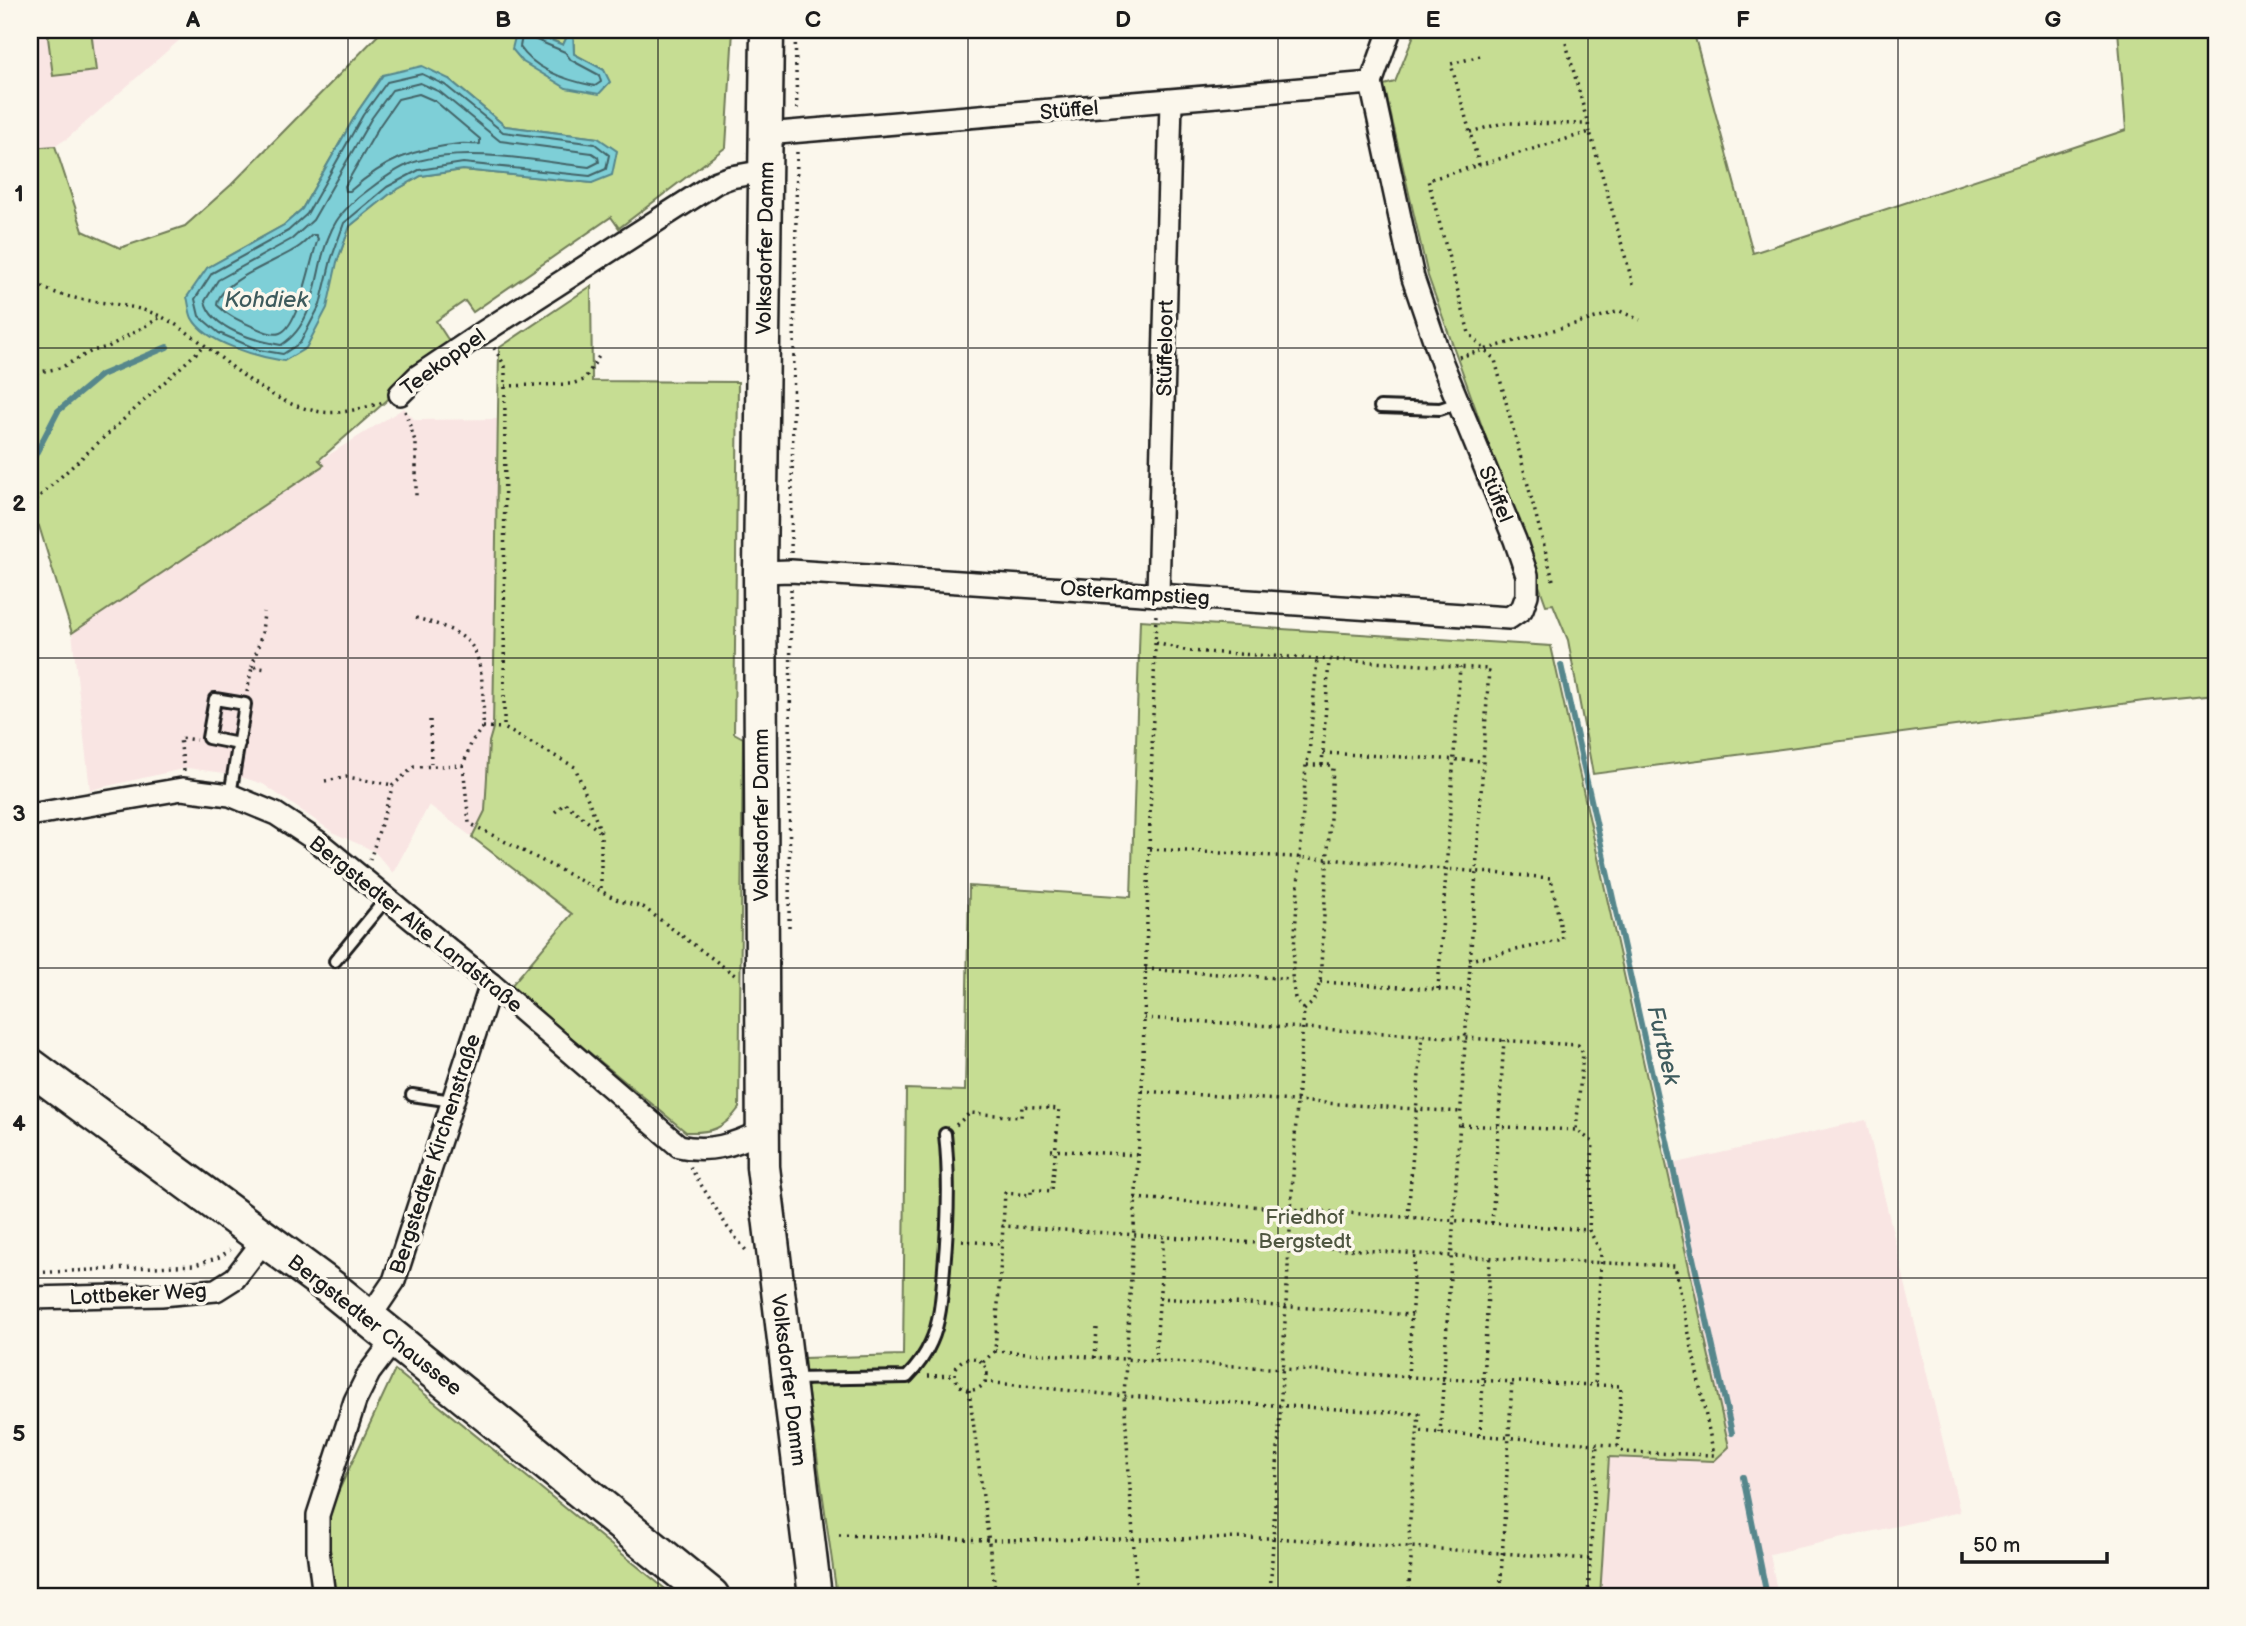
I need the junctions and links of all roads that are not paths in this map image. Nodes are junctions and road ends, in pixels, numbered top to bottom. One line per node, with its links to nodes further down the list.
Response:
1 (767, 30): 5 (main road, Volksdorfer Damm)
2 (1390, 30): 3 (street)
3 (1371, 83): 4 (street, Stüffel); 8 (street, Stüffel)
4 (1171, 102): 5 (street, Stüffel); 11 (street, Stüffeloort)
5 (782, 134): 6 (main road, Volksdorfer Damm)
6 (765, 172): 7 (street, Teekoppel); 10 (main road, Volksdorfer Damm)
7 (400, 394)
8 (1458, 403): 9 (lane); 12 (street, Stüffel)
9 (1380, 407)
10 (776, 572): 11 (street, Osterkampstieg); 22 (main road, Volksdorfer Damm)
11 (1158, 594): 12 (street, Osterkampstieg)
12 (1509, 618)
13 (239, 744): 13 (lane); 14 (lane)
14 (230, 795): 15 (street, Bergstedter Alte Landstraße); 16 (street, Bergstedter Alte Landstraße)
15 (30, 815)
16 (386, 899): 17 (lane); 18 (street, Bergstedter Alte Landstraße)
17 (335, 961)
18 (491, 984): 21 (street, Bergstedter Kirchenstraße); 22 (street, Bergstedter Alte Landstraße)
19 (30, 1066): 24 (main road, Bergstedter Chaussee)
20 (412, 1095): 21 (lane)
21 (452, 1101): 26 (street, Bergstedter Kirchenstraße)
22 (762, 1131): 27 (main road, Volksdorfer Damm)
23 (946, 1134): 27 (lane)
24 (250, 1241): 25 (street, Lottbeker Weg); 26 (main road, Bergstedter Chaussee)
25 (30, 1298)
26 (382, 1329): 29 (street, Bergstedter Kirchenstraße); 30 (main road, Bergstedter Chaussee)
27 (790, 1379): 28 (main road, Volksdorfer Damm)
28 (813, 1593)
29 (324, 1596)
30 (711, 1596)

